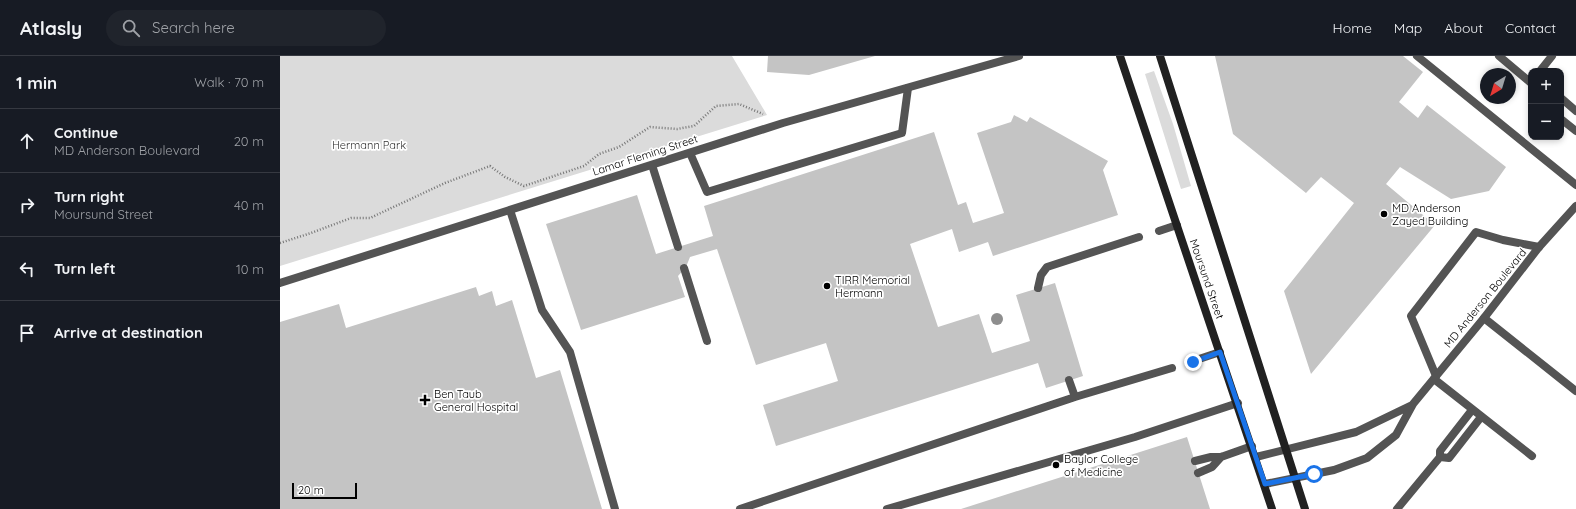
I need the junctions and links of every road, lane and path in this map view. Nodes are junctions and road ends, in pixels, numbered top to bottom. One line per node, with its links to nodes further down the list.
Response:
1 (1019, 56): 9 (street, Lamar Fleming Street)
2 (1120, 56): 20 (street, Moursund Street)
3 (1160, 56): 43 (street, Moursund Street)
4 (1417, 56): 17 (street)
5 (1500, 56): 8 (street)
6 (1552, 56): 7 (street)
7 (1542, 68)
8 (1528, 80)
9 (908, 88): 13 (street, Lamar Fleming Street); 15 (street)
10 (1564, 101): 11 (street)
11 (1576, 111)
12 (1564, 121): 14 (street)
13 (783, 123): 15 (street, Lamar Fleming Street); 23 (path)
14 (1576, 131)
15 (690, 153): 16 (street, Lamar Fleming Street)
16 (652, 165): 19 (street, Lamar Fleming Street); 24 (street)
17 (1576, 185)
18 (1576, 206): 25 (street, MD Anderson Boulevard)
19 (510, 210): 27 (street, Lamar Fleming Street); 52 (street)
20 (1177, 225): 21 (street); 31 (street, Moursund Street)
21 (1159, 232)
22 (1140, 237): 28 (street)
23 (280, 243)
24 (678, 247)
25 (1539, 247): 29 (street, MD Anderson Boulevard); 34 (street)
26 (684, 268): 30 (street)
27 (280, 283)
28 (1038, 288)
29 (1484, 318): 34 (street, MD Anderson Boulevard); 36 (street)
30 (707, 340)
31 (1220, 352): 32 (street); 38 (street, Moursund Street)
32 (1193, 362)
33 (1172, 368): 37 (street)
34 (1435, 378): 39 (street, MD Anderson Boulevard); 40 (street)
35 (1069, 380): 37 (street)
36 (1576, 391)
37 (1075, 397): 53 (street)
38 (1238, 403): 42 (street, Moursund Street); 54 (street)
39 (1413, 404): 43 (street, MD Anderson Boulevard); 50 (street, MD Anderson Boulevard)
40 (1472, 410): 41 (street); 47 (street)
41 (1481, 416): 45 (street); 47 (street)
42 (1252, 446): 44 (street, Moursund Street); 46 (street)
43 (1286, 449): 44 (street, MD Anderson Boulevard); 50 (street, Moursund Street)
44 (1256, 456): 51 (street, Moursund Street)
45 (1532, 456)
46 (1221, 457): 48 (street); 49 (street)
47 (1440, 457): 57 (street)
48 (1195, 461)
49 (1198, 473)
50 (1295, 478): 51 (street, MD Anderson Boulevard); 56 (street, Moursund Street)
51 (1265, 484): 55 (street, Moursund Street)
52 (615, 509)
53 (740, 509)
54 (887, 509)
55 (1272, 509)
56 (1305, 509)
57 (1397, 509)

